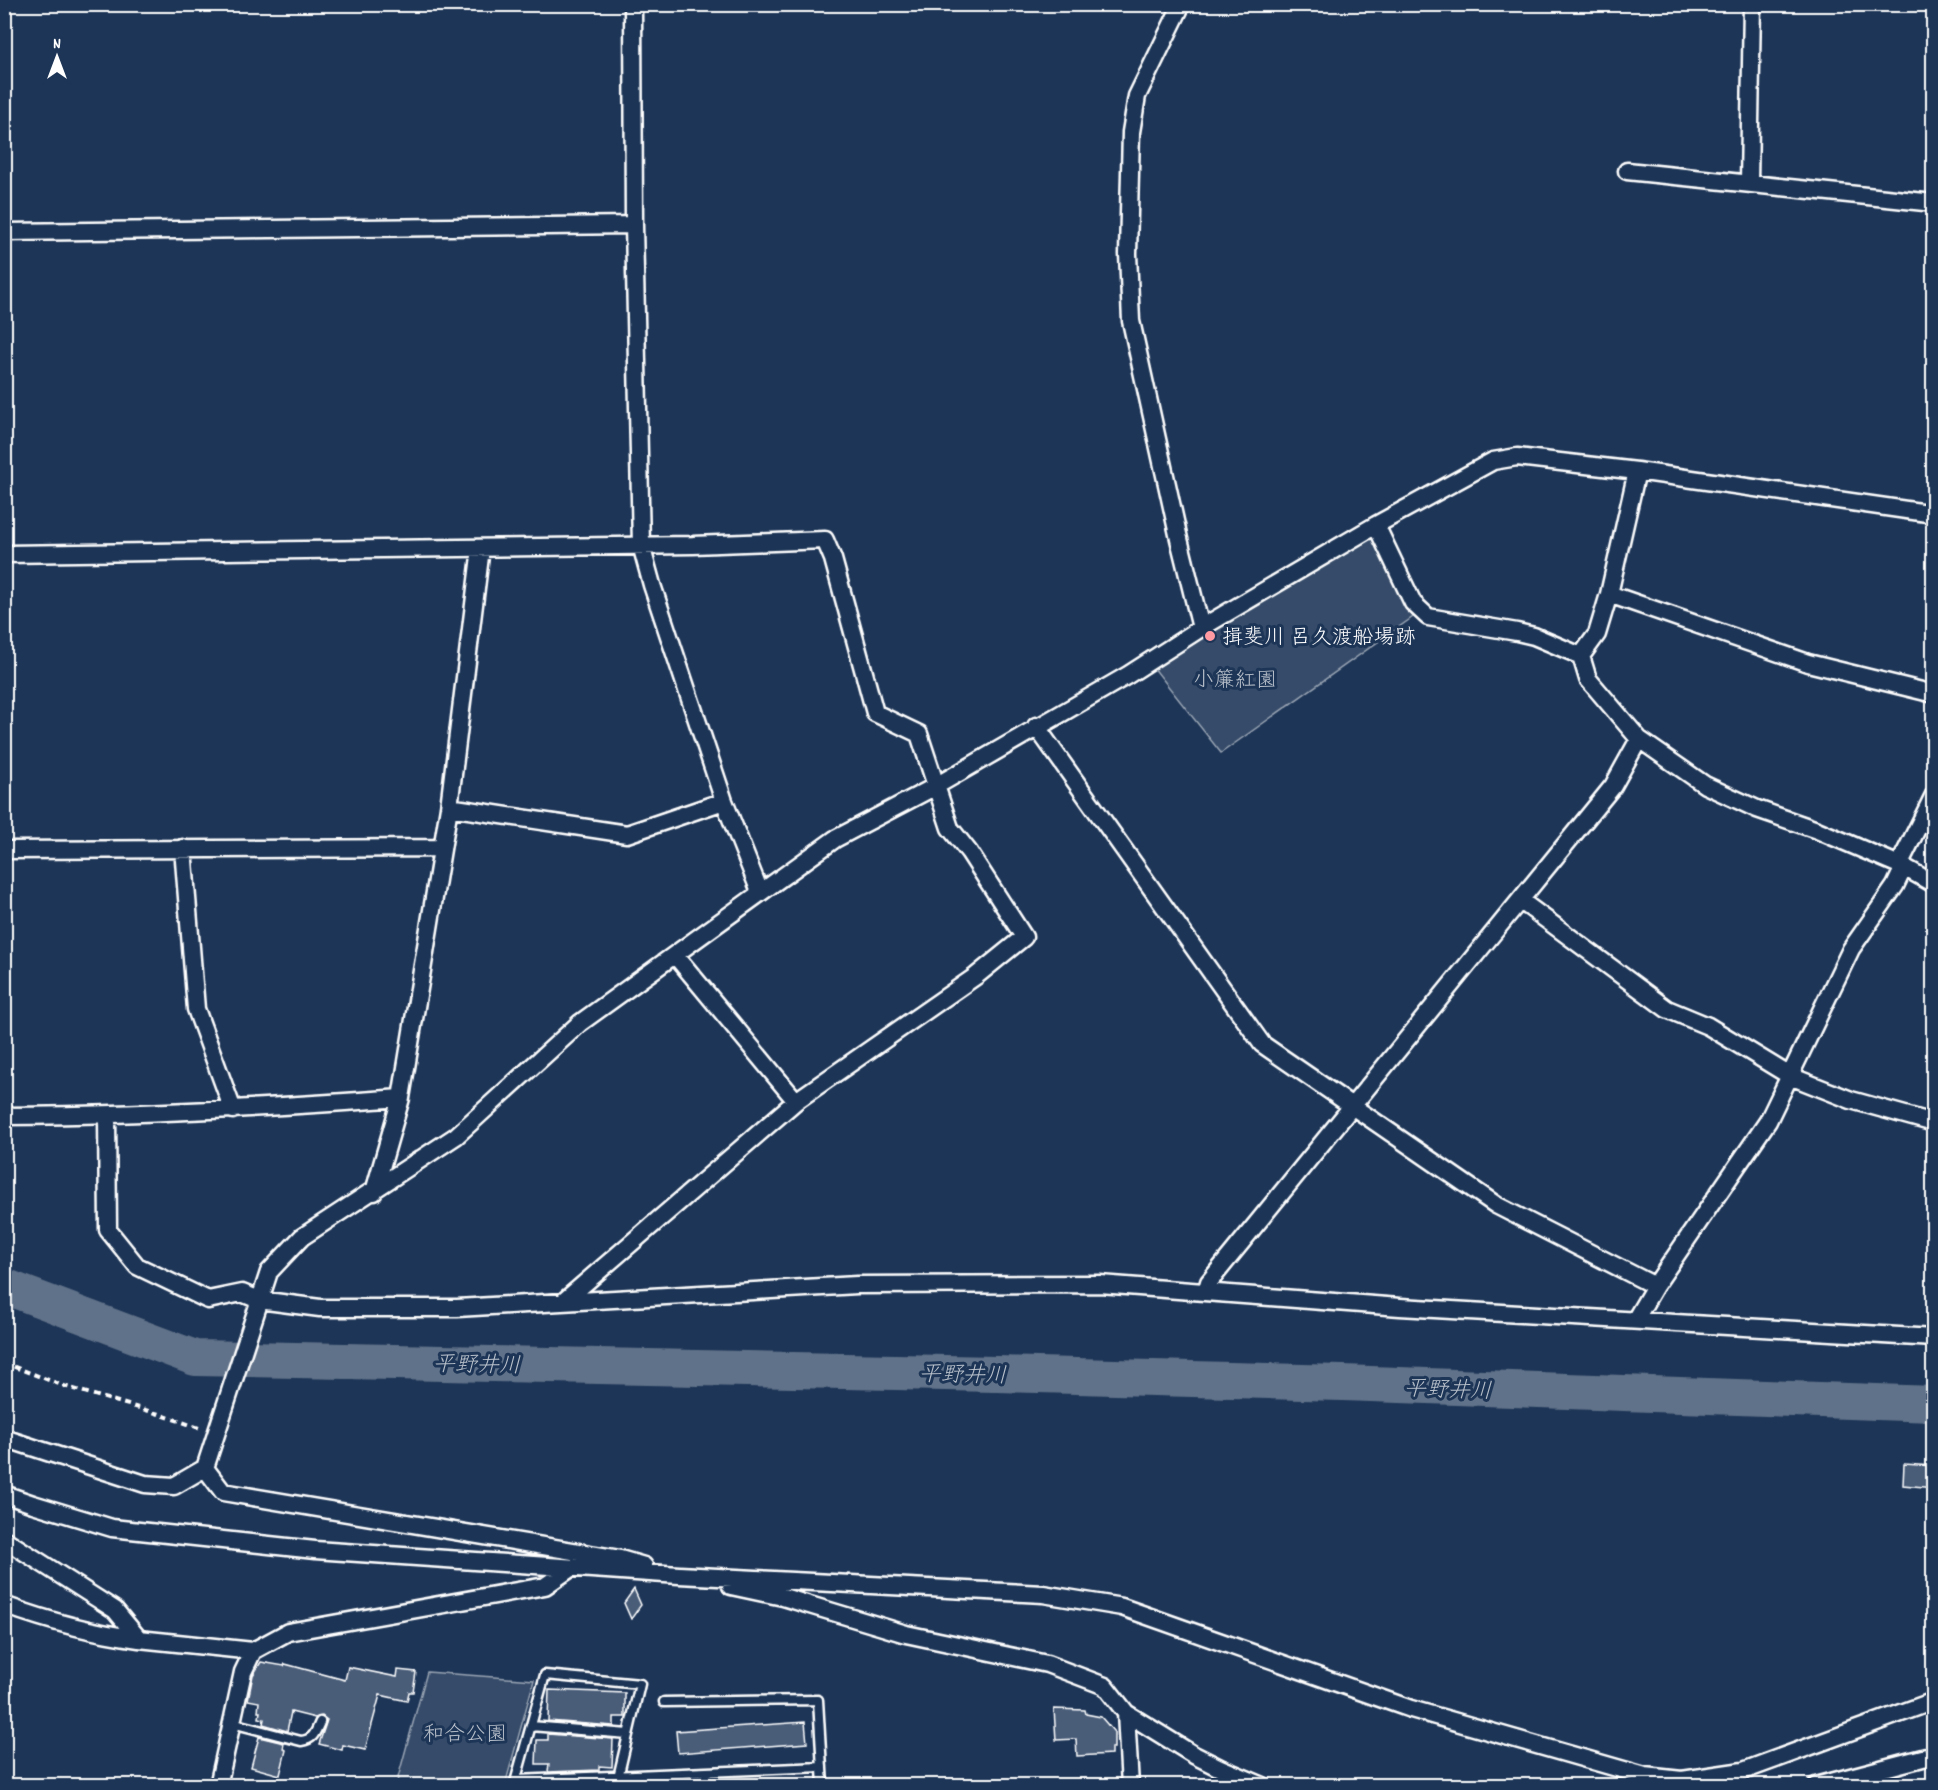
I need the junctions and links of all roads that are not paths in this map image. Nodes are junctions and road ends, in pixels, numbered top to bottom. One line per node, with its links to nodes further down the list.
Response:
1 (633, 4): 7 (street)
2 (1182, 4): 16 (street)
3 (1752, 4): 5 (street)
4 (1627, 171): 5 (street)
5 (1749, 183): 6 (street)
6 (1934, 203)
7 (634, 225): 8 (street); 12 (street)
8 (4, 232)
9 (1637, 471): 10 (street); 11 (street); 15 (street)
10 (1934, 514)
11 (1376, 525): 16 (street); 17 (street)
12 (641, 545): 13 (street); 21 (street); 23 (street)
13 (481, 548): 14 (street); 24 (street)
14 (4, 554)
15 (1609, 594): 17 (street); 18 (street)
16 (1201, 628): 19 (street)
17 (1581, 656): 20 (street)
18 (1934, 694)
19 (1036, 726): 21 (street); 36 (street)
20 (1639, 739): 28 (street); 31 (street)
21 (936, 786): 30 (street); 35 (street)
22 (1934, 795): 28 (street)
23 (724, 801): 24 (street); 30 (street)
24 (449, 807): 26 (street)
25 (183, 848): 26 (street); 27 (street); 37 (street)
26 (442, 848): 34 (street)
27 (4, 850)
28 (1901, 866): 29 (street); 33 (street)
29 (1934, 884)
30 (760, 892): 32 (street)
31 (1521, 901): 33 (street); 36 (street)
32 (675, 955): 35 (street); 41 (street)
33 (1790, 1076): 40 (street); 42 (street)
34 (401, 1098): 37 (street); 41 (street)
35 (796, 1101): 45 (street)
36 (1353, 1106): 42 (street); 43 (street)
37 (233, 1110): 38 (street)
38 (107, 1115): 39 (street); 44 (street)
39 (4, 1116)
40 (1934, 1123)
41 (374, 1192): 44 (street)
42 (1655, 1286): 46 (street)
43 (1206, 1292): 45 (street); 46 (street)
44 (259, 1300): 45 (street); 49 (street)
45 (563, 1302)
46 (1635, 1320): 47 (street)
47 (1934, 1338)
48 (4, 1438): 49 (street)
49 (205, 1468): 53 (street)
50 (4, 1494): 52 (street)
51 (4, 1539): 55 (street)
52 (571, 1568): 53 (street); 56 (street)
53 (679, 1575): 59 (street); 68 (street)
54 (4, 1605): 55 (street)
55 (139, 1639): 56 (street)
56 (253, 1651): 61 (street)
57 (1934, 1701): 68 (street)
58 (664, 1702): 65 (lane)
59 (1126, 1713): 72 (street); 73 (street)
60 (320, 1722): 61 (lane)
61 (232, 1723): 69 (street)
62 (531, 1726): 63 (lane); 63 (lane); 67 (lane)
63 (628, 1734): 66 (lane)
64 (1934, 1755): 74 (street)
65 (822, 1767): 66 (lane); 71 (lane)
66 (619, 1775): 67 (lane); 70 (lane)
67 (515, 1783)
68 (1685, 1783)
69 (218, 1785)
70 (616, 1785)
71 (824, 1785)
72 (1130, 1785)
73 (1263, 1785)
74 (1816, 1785)

